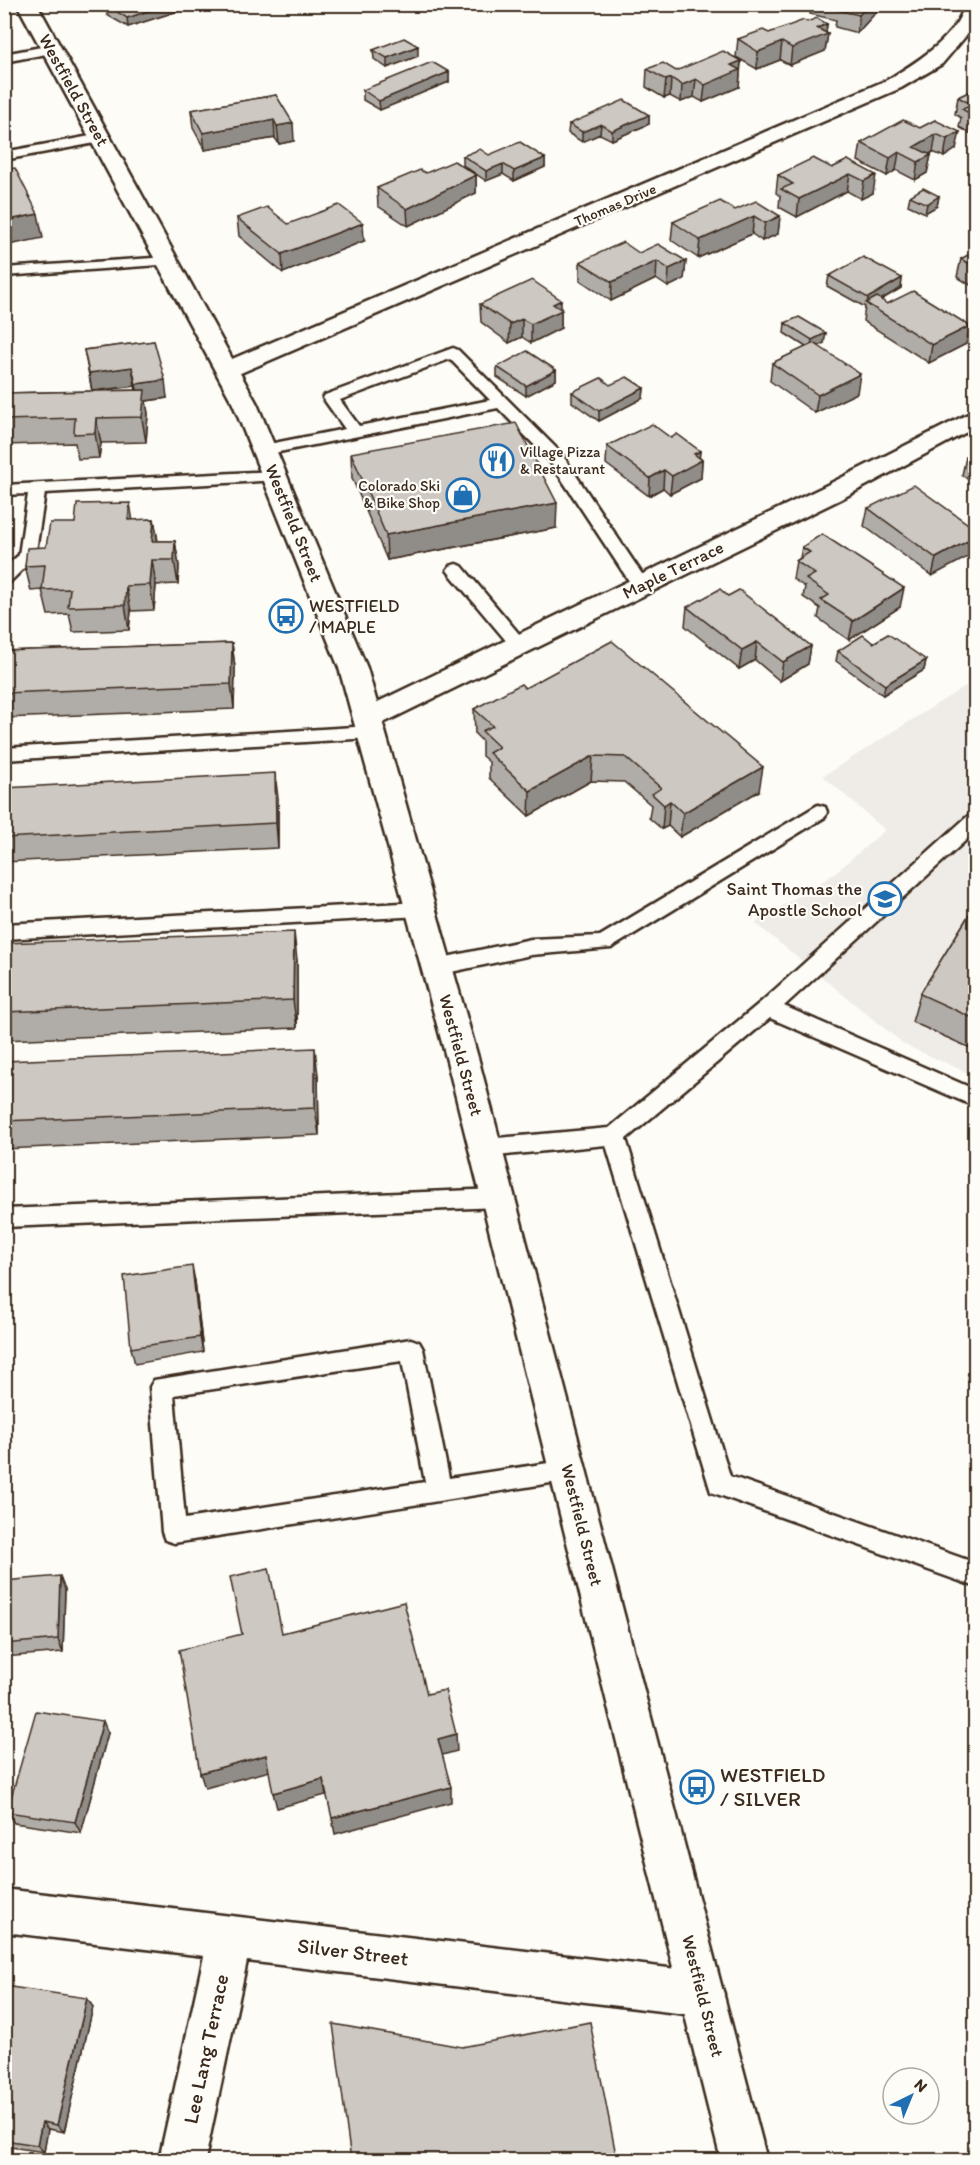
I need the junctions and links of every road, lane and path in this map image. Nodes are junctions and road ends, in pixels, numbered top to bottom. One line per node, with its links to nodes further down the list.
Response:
1 (27, 4): 3 (main road, Westfield Street)
2 (975, 4): 9 (main road, Thomas Drive)
3 (52, 49): 4 (lane); 5 (main road, Westfield Street)
4 (4, 58)
5 (101, 138): 6 (lane); 7 (main road, Westfield Street)
6 (4, 156)
7 (168, 261): 8 (lane); 9 (main road, Westfield Street)
8 (4, 272)
9 (227, 370): 13 (main road, Westfield Street)
10 (501, 403): 12 (lane); 12 (lane); 18 (lane)
11 (975, 417): 18 (main road, Maple Terrace)
12 (355, 432): 13 (lane)
13 (269, 463): 14 (lane); 20 (main road, Westfield Street)
14 (37, 489): 15 (lane); 17 (lane)
15 (4, 490)
16 (456, 570): 19 (lane)
17 (4, 578)
18 (641, 586): 19 (main road, Maple Terrace)
19 (519, 645): 20 (main road, Maple Terrace)
20 (369, 725): 21 (lane); 24 (main road, Westfield Street)
21 (4, 754)
22 (818, 812): 26 (lane)
23 (975, 820): 27 (lane)
24 (421, 909): 25 (lane); 26 (main road, Westfield Street)
25 (4, 932)
26 (437, 967): 30 (main road, Westfield Street)
27 (768, 1008): 28 (lane); 29 (lane)
28 (975, 1099)
29 (614, 1136): 30 (lane); 35 (lane)
30 (486, 1148): 31 (main road, Westfield Street)
31 (498, 1197): 32 (lane); 33 (main road, Westfield Street)
32 (4, 1218)
33 (568, 1471): 34 (lane); 38 (main road, Westfield Street)
34 (439, 1491): 34 (lane)
35 (975, 1575)
36 (4, 1910): 37 (main road, Silver Street)
37 (230, 1937): 38 (main road, Silver Street); 39 (main road, Lee Lang Terrace)
38 (702, 1994): 40 (main road, Westfield Street)
39 (182, 2160)
40 (744, 2160)

